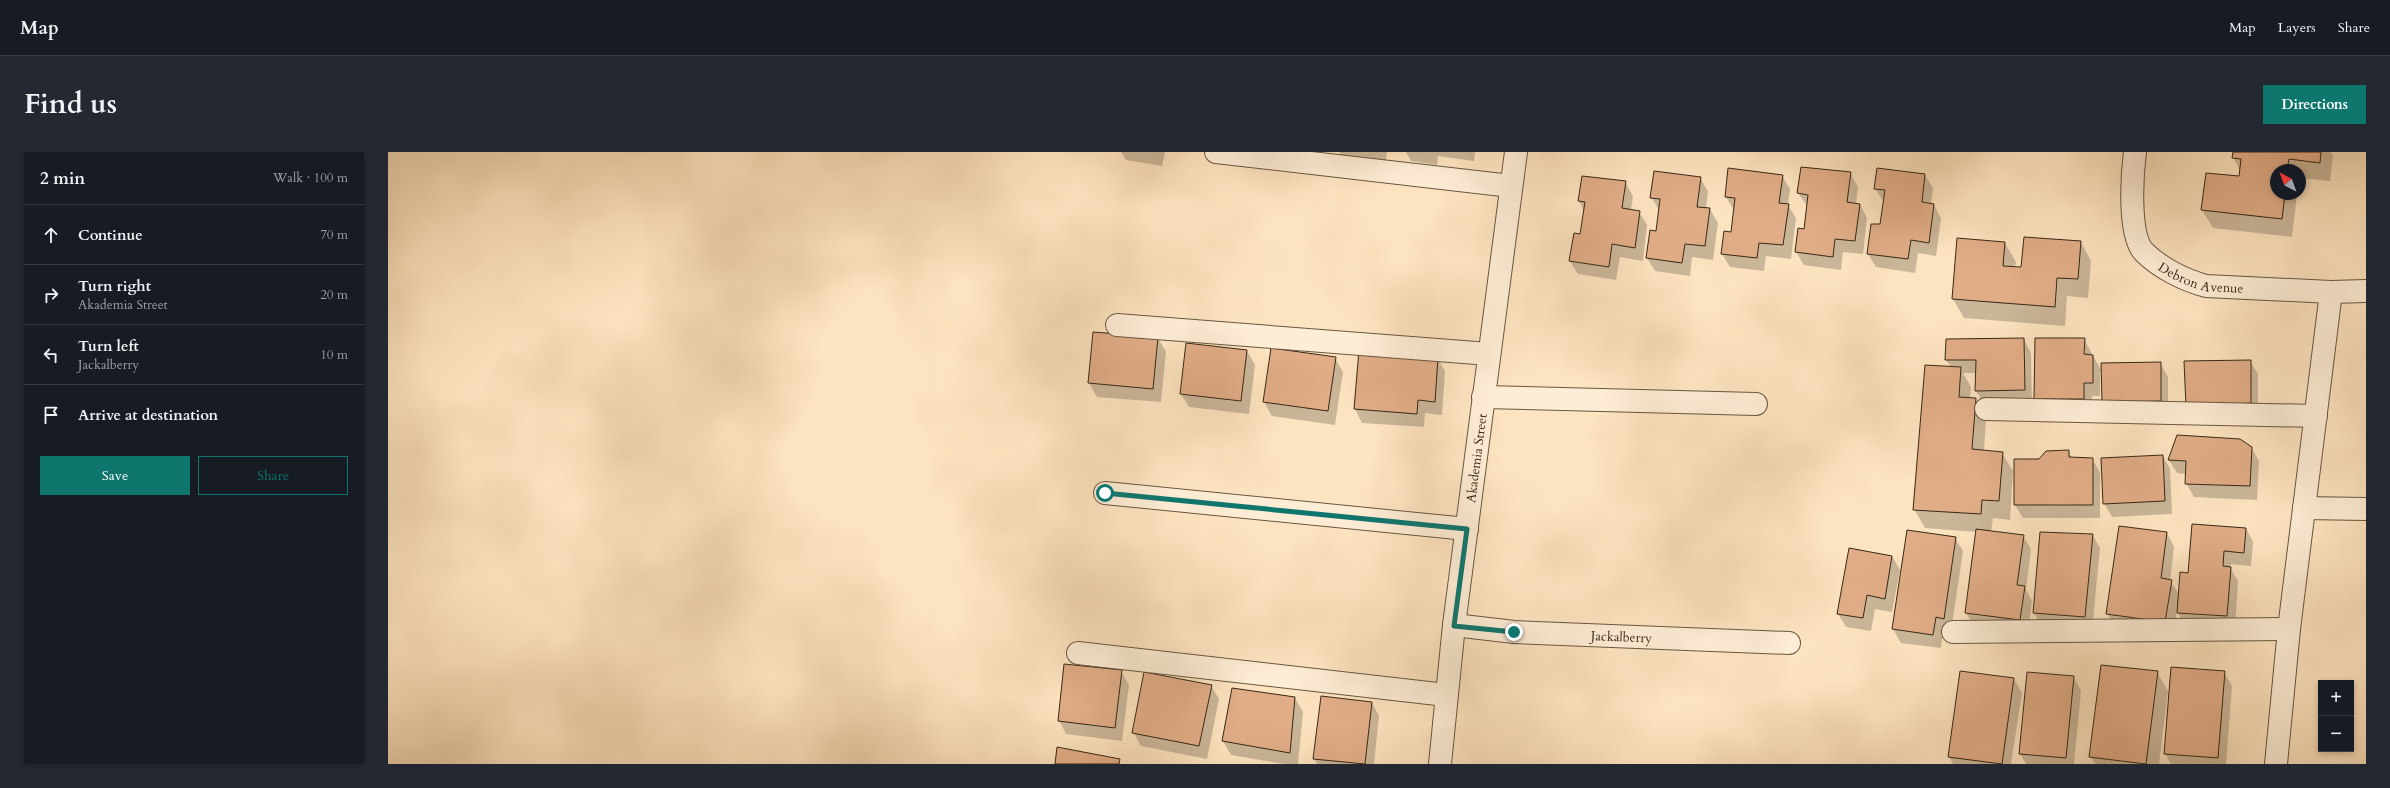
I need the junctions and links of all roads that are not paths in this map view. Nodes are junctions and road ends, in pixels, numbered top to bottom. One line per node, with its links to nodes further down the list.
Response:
1 (1216, 152): 4 (street)
2 (1516, 152): 4 (street, Akademia Street)
3 (2135, 152): 6 (street, Debron Avenue)
4 (1511, 186): 8 (street, Akademia Street)
5 (2366, 291): 6 (street, Debron Avenue)
6 (2331, 292): 12 (street)
7 (1118, 325): 8 (street)
8 (1490, 354): 9 (street, Akademia Street)
9 (1483, 397): 10 (street); 16 (street, Akademia Street)
10 (1756, 404)
11 (1986, 409): 12 (street)
12 (2316, 416): 14 (street)
13 (1105, 493): 16 (street)
14 (2304, 508): 15 (street); 18 (street)
15 (2366, 509)
16 (1467, 529): 17 (street, Akademia Street)
17 (1454, 626): 20 (street, Jackalberry); 22 (street, Akademia Street)
18 (2289, 629): 19 (street); 24 (street)
19 (1953, 632)
20 (1789, 643)
21 (1078, 652): 22 (street)
22 (1446, 695): 23 (street, Akademia Street)
23 (1440, 764)
24 (2276, 764)

